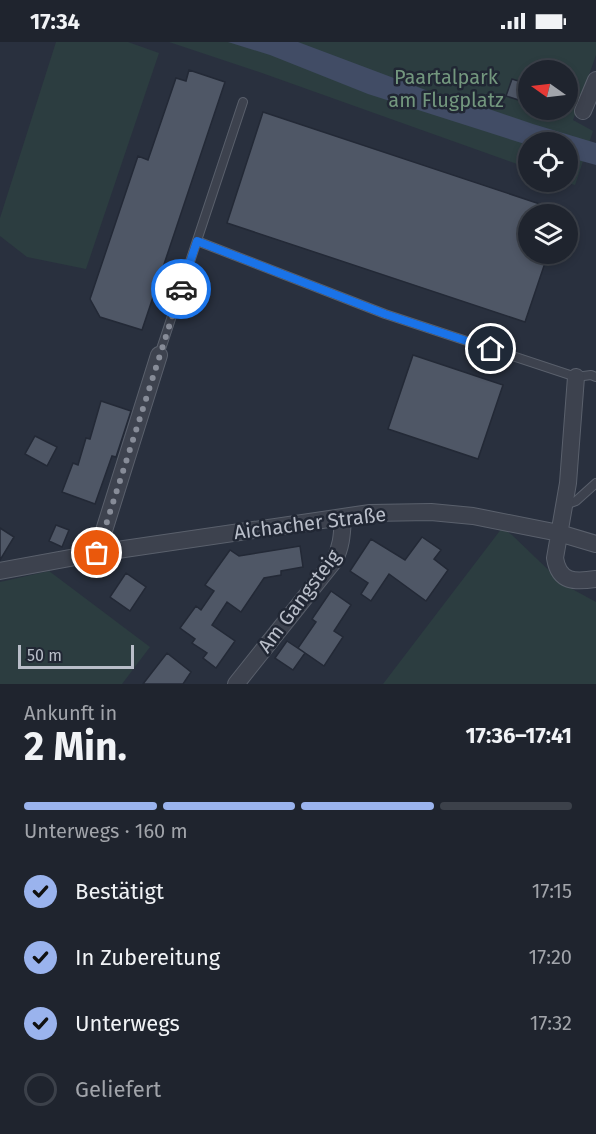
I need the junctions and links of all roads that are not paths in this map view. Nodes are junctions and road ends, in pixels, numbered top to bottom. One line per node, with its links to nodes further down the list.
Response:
1 (596, 80): 3 (street)
2 (243, 102): 4 (lane)
3 (583, 111)
4 (197, 241): 5 (lane); 6 (lane)
5 (159, 355): 13 (street)
6 (576, 377): 7 (lane); 9 (street)
7 (596, 377)
8 (596, 483): 9 (lane)
9 (564, 505): 11 (street)
10 (343, 517): 11 (street, Aichacher Straße); 13 (street, Aichacher Straße); 16 (street, Am Gangsteig)
11 (560, 533): 12 (street, Aichacher Straße); 15 (street)
12 (596, 544)
13 (97, 553): 14 (street, Aichacher Straße)
14 (0, 571)
15 (596, 579)
16 (240, 683)

